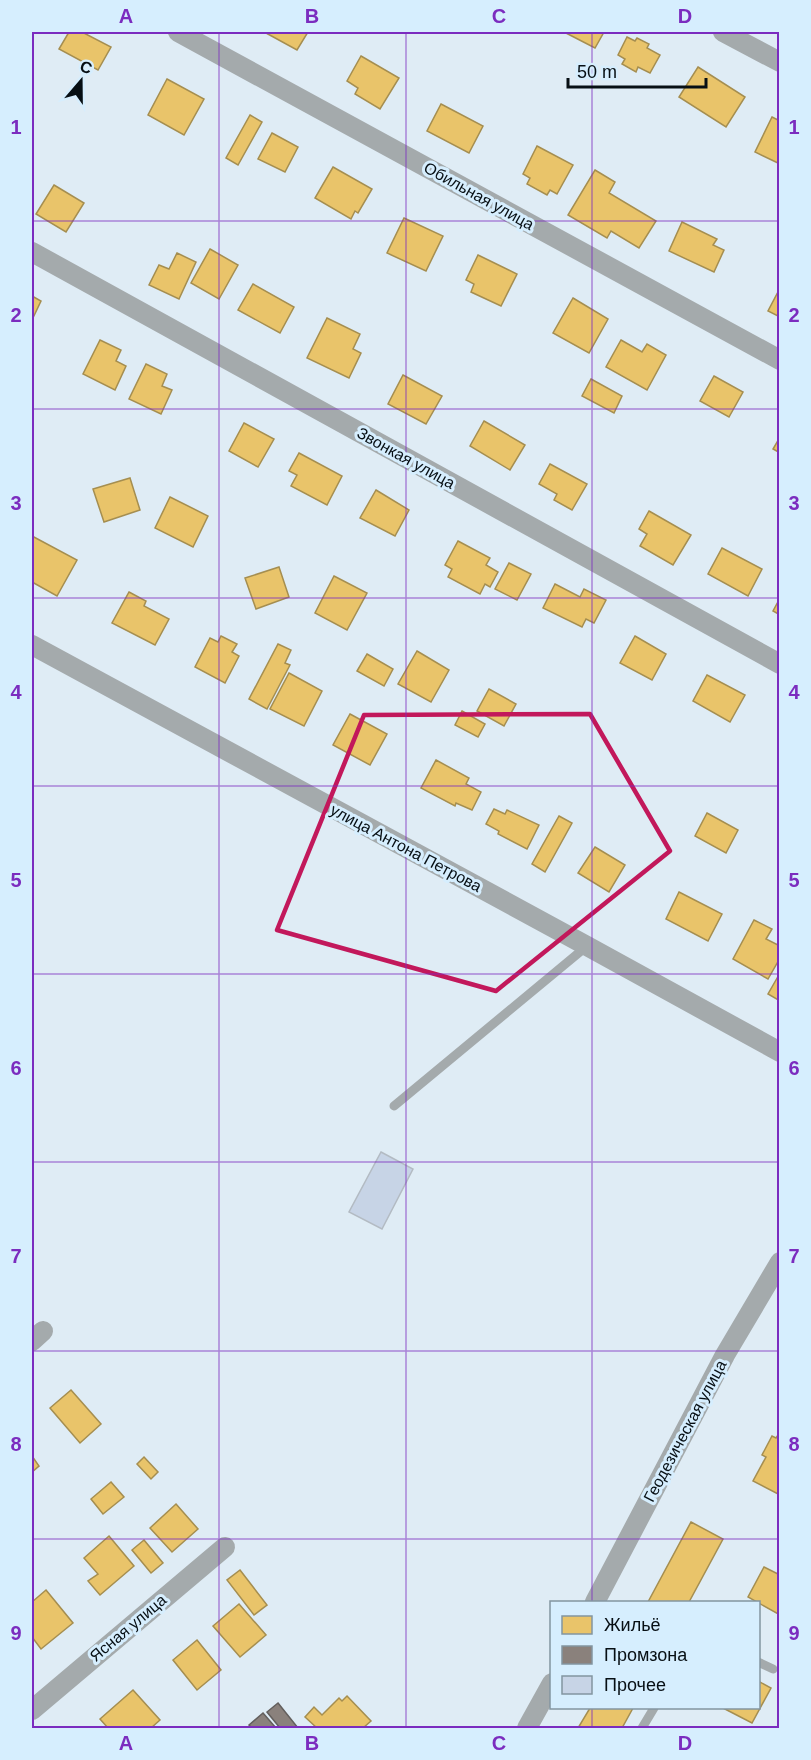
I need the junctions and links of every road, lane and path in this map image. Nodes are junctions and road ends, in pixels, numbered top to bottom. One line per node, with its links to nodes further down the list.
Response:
1 (178, 32): 5 (street, Обильная улица)
2 (723, 32): 3 (street)
3 (780, 62)
4 (32, 252): 7 (street, Звонкая улица)
5 (780, 360)
6 (32, 645): 8 (street, улица Антона Петрова)
7 (780, 664)
8 (587, 946): 9 (street, улица Антона Петрова); 10 (lane)
9 (780, 1052)
10 (394, 1106)
11 (780, 1262): 13 (street, Геодезическая улица)
12 (225, 1546): 18 (street, Ясная улица)
13 (595, 1601)
14 (760, 1662): 15 (lane)
15 (773, 1669)
16 (550, 1687): 19 (street)
17 (653, 1709): 20 (lane)
18 (32, 1710)
19 (527, 1728)
20 (642, 1728)

